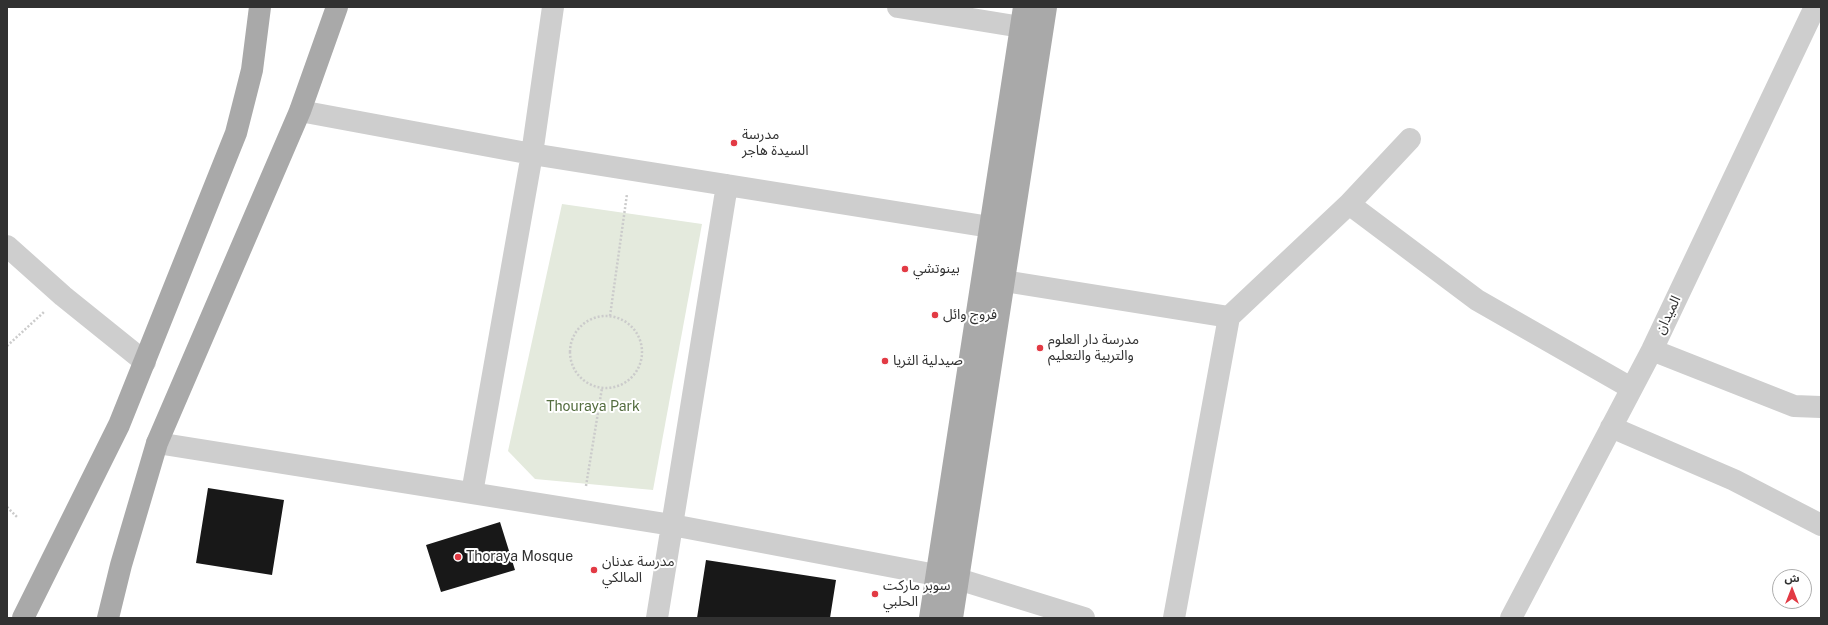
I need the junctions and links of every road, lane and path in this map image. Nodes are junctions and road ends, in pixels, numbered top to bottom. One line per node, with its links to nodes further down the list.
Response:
1 (260, 7): 22 (main road)
2 (336, 7): 8 (main road)
3 (553, 7): 10 (street)
4 (898, 7): 7 (street)
5 (1046, 7): 16 (main road)
6 (1817, 11): 21 (street, الميدان)
7 (1022, 17): 14 (main road)
8 (300, 111): 10 (street); 27 (main road)
9 (1410, 139): 13 (street)
10 (532, 154): 11 (street); 28 (street)
11 (630, 169): 12 (street); 18 (path)
12 (727, 185): 14 (street); 32 (street)
13 (1349, 204): 19 (street); 24 (street)
14 (990, 227): 34 (main road)
15 (7, 246): 17 (street)
16 (1004, 280): 19 (street); 35 (main road)
17 (63, 296): 20 (path); 22 (street)
18 (610, 316): 23 (path); 23 (path)
19 (1229, 317): 43 (street)
20 (7, 346)
21 (1652, 350): 24 (street, الميدان); 25 (street)
22 (145, 362): 37 (main road)
23 (602, 388): 30 (path)
24 (1631, 388): 26 (street, الميدان)
25 (1821, 407)
26 (1611, 427): 33 (street); 36 (street, الميدان)
27 (157, 443): 28 (street); 38 (main road)
28 (472, 494): 30 (street)
29 (7, 507): 31 (path)
30 (582, 511): 32 (street)
31 (18, 518)
32 (672, 525): 34 (street); 39 (street)
33 (1821, 525)
34 (936, 575): 40 (main road)
35 (958, 579): 41 (main road); 42 (street)
36 (1515, 616)
37 (23, 618)
38 (108, 618)
39 (657, 618)
40 (930, 618)
41 (952, 618)
42 (1084, 618)
43 (1174, 618)

